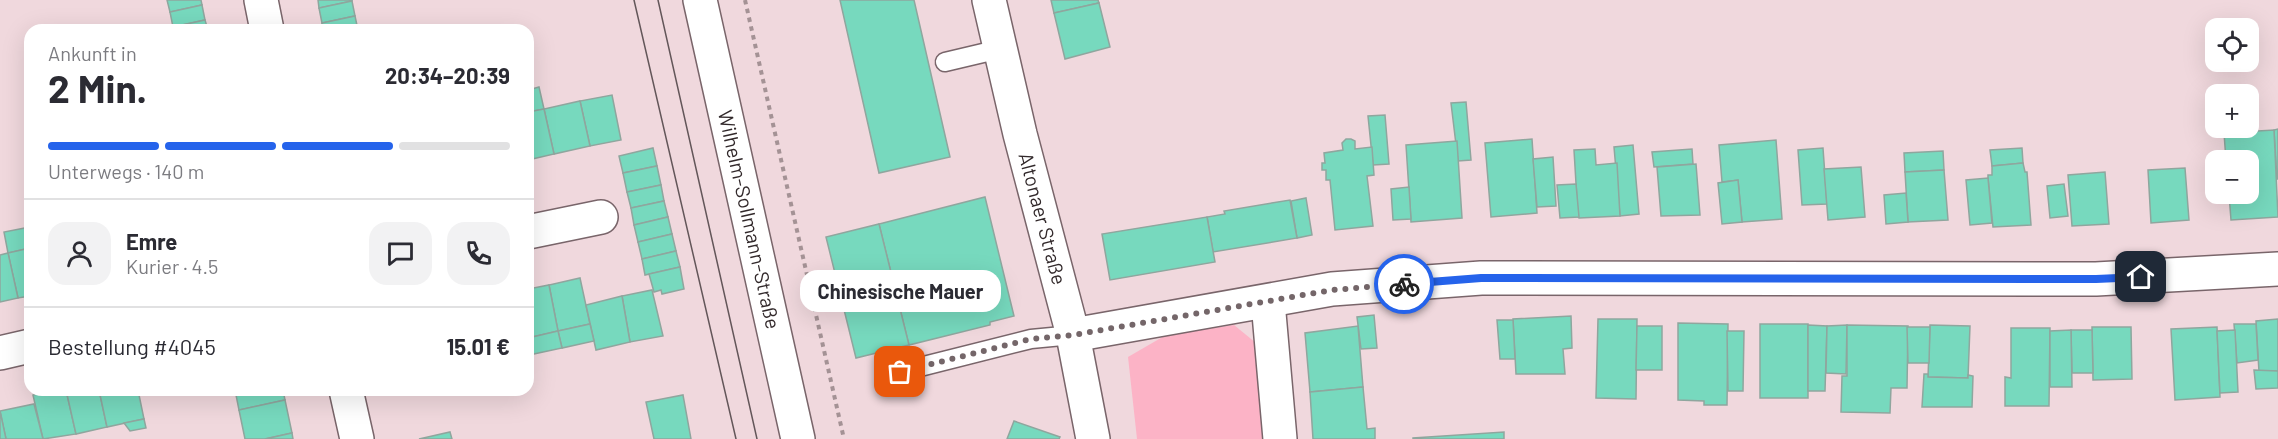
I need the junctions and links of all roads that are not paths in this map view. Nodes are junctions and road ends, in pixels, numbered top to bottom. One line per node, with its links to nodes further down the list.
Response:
1 (261, 0): 4 (street)
2 (700, 0): 17 (street, Wilhelm-Sollmann-Straße)
3 (989, 0): 5 (street, Altonaer Straße)
4 (266, 24)
5 (1000, 49): 6 (lane); 11 (street, Altonaer Straße)
6 (945, 62)
7 (601, 217): 8 (street)
8 (534, 231)
9 (2278, 269): 10 (street)
10 (1268, 302): 11 (street); 19 (street)
11 (1073, 335): 14 (lane); 18 (street, Altonaer Straße)
12 (24, 347): 13 (street)
13 (0, 353)
14 (900, 372)
15 (347, 396): 16 (street)
16 (357, 439)
17 (798, 439)
18 (1093, 439)
19 (1280, 439)

